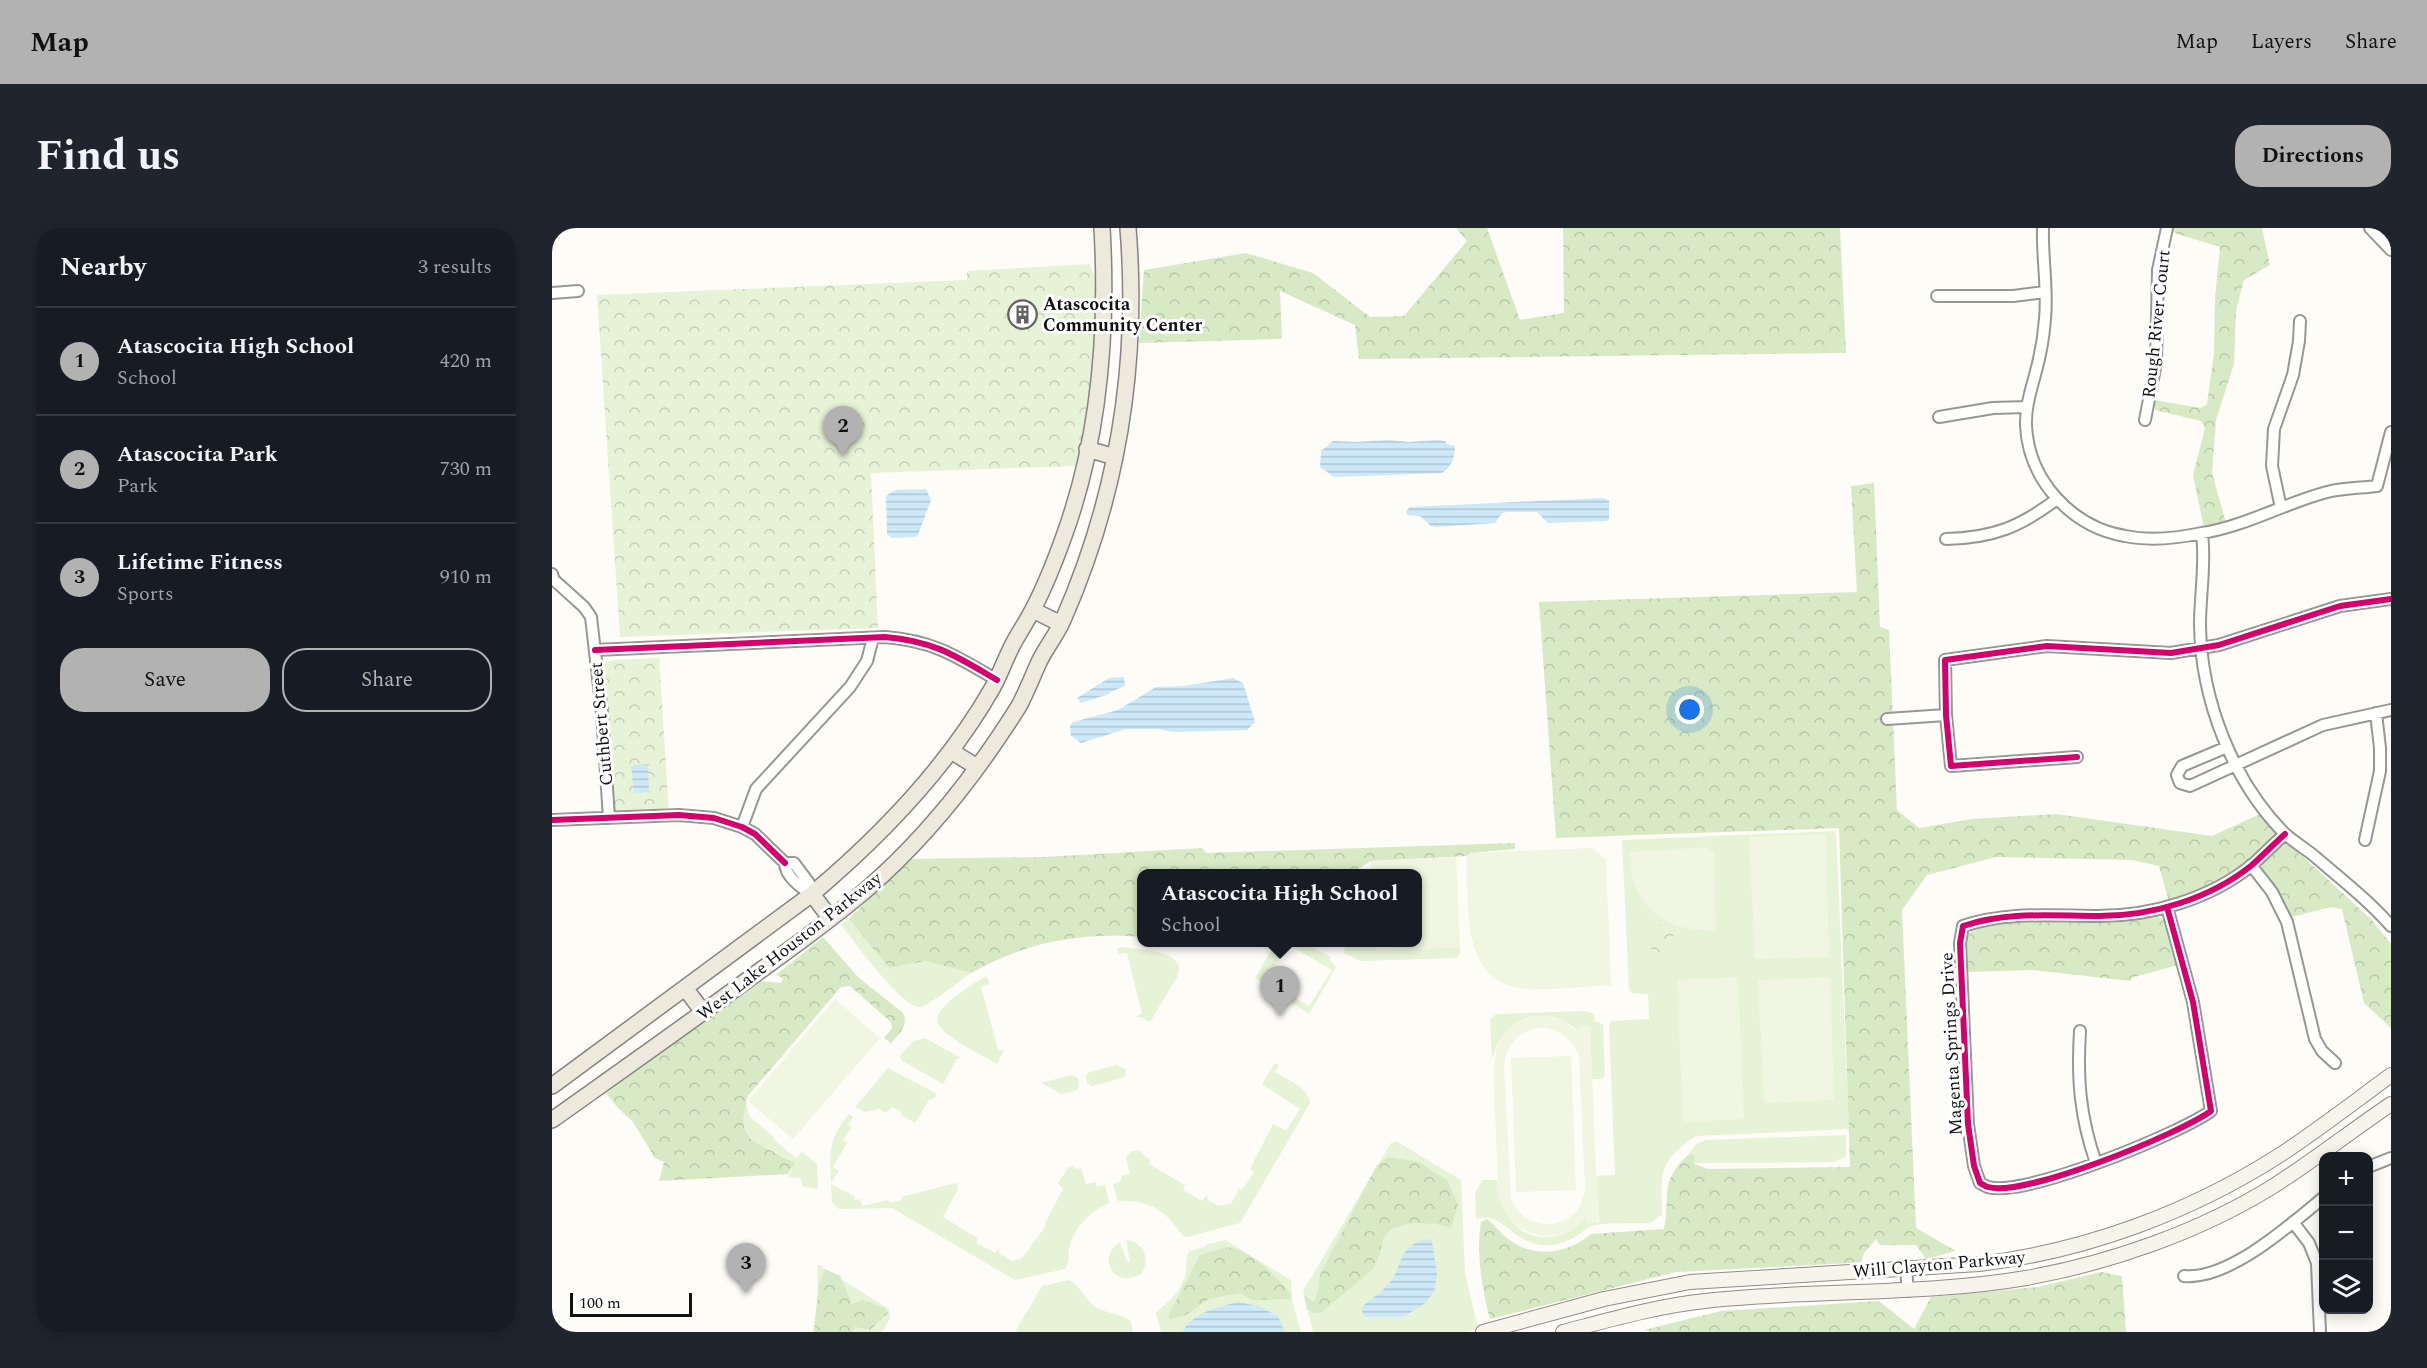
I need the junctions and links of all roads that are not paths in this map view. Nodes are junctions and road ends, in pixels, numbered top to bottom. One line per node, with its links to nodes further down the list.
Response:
1 (1102, 228): 8 (main road, West Lake Houston Parkway)
2 (1128, 228): 7 (main road, West Lake Houston Parkway)
3 (2043, 228): 10 (street)
4 (2167, 228): 16 (street, Rough River Court)
5 (2370, 228): 6 (street)
6 (2391, 250)
7 (1131, 259): 8 (main road); 19 (main road, West Lake Houston Parkway)
8 (1104, 260): 18 (main road, West Lake Houston Parkway)
9 (578, 291): 11 (street)
10 (2045, 292): 12 (street); 14 (street)
11 (552, 293)
12 (1937, 296)
13 (2300, 321): 21 (street)
14 (2027, 407): 15 (street); 20 (street)
15 (1939, 417)
16 (2145, 420)
17 (2391, 432): 21 (street)
18 (1088, 449): 19 (main road); 26 (main road, West Lake Houston Parkway)
19 (1115, 457): 27 (main road, West Lake Houston Parkway)
20 (2057, 499): 22 (street); 23 (street)
21 (2281, 508): 22 (street)
22 (2202, 534): 29 (street)
23 (1946, 539)
24 (552, 574): 30 (street, Cuthbert Street)
25 (2391, 599): 29 (street)
26 (1033, 610): 27 (main road); 31 (main road, West Lake Houston Parkway)
27 (1061, 624): 40 (main road, West Lake Houston Parkway)
28 (873, 638): 30 (street); 31 (street); 43 (street)
29 (2201, 648): 34 (street); 36 (street)
30 (595, 650): 41 (street, Cuthbert Street)
31 (996, 680): 37 (main road, West Lake Houston Parkway)
32 (2391, 710): 33 (street)
33 (2376, 713): 39 (street); 45 (street)
34 (1946, 715): 35 (street); 38 (street)
35 (1887, 719)
36 (2227, 747): 39 (street); 39 (street)
37 (951, 751): 40 (main road); 47 (main road, West Lake Houston Parkway)
38 (2077, 757)
39 (2236, 764): 44 (street)
40 (977, 767): 49 (main road, West Lake Houston Parkway)
41 (609, 818): 42 (street); 43 (street)
42 (552, 820)
43 (742, 827): 47 (street)
44 (2285, 834): 46 (street, Magenta Springs Drive); 50 (street)
45 (2365, 840)
46 (2251, 865): 48 (street, Magenta Springs Drive); 54 (street)
47 (812, 894): 49 (main road); 51 (main road, West Lake Houston Parkway)
48 (2167, 907): 60 (street); 60 (street, Magenta Springs Drive)
49 (830, 918): 52 (main road, West Lake Houston Parkway)
50 (2391, 926)
51 (685, 988): 52 (main road); 56 (main road, West Lake Houston Parkway)
52 (703, 1012): 58 (main road, West Lake Houston Parkway)
53 (2080, 1031): 60 (street)
54 (2335, 1063)
55 (2391, 1075): 64 (main road, Will Clayton Parkway)
56 (552, 1086)
57 (2391, 1104): 68 (main road, Will Clayton Parkway)
58 (552, 1120)
59 (2391, 1158): 61 (street)
60 (2096, 1163)
61 (2373, 1165)
62 (2319, 1201): 63 (street)
63 (2294, 1222): 67 (street); 73 (street)
64 (2024, 1258): 65 (main road, Will Clayton Parkway); 68 (main road)
65 (1906, 1269): 66 (main road, Will Clayton Parkway); 70 (street)
66 (1887, 1270): 69 (street); 71 (main road, Will Clayton Parkway)
67 (2184, 1276)
68 (2028, 1277): 70 (main road, Will Clayton Parkway)
69 (1888, 1291): 70 (main road, Will Clayton Parkway); 72 (main road, Will Clayton Parkway)
70 (1908, 1291)
71 (1485, 1332)
72 (1563, 1332)
73 (2320, 1332)

